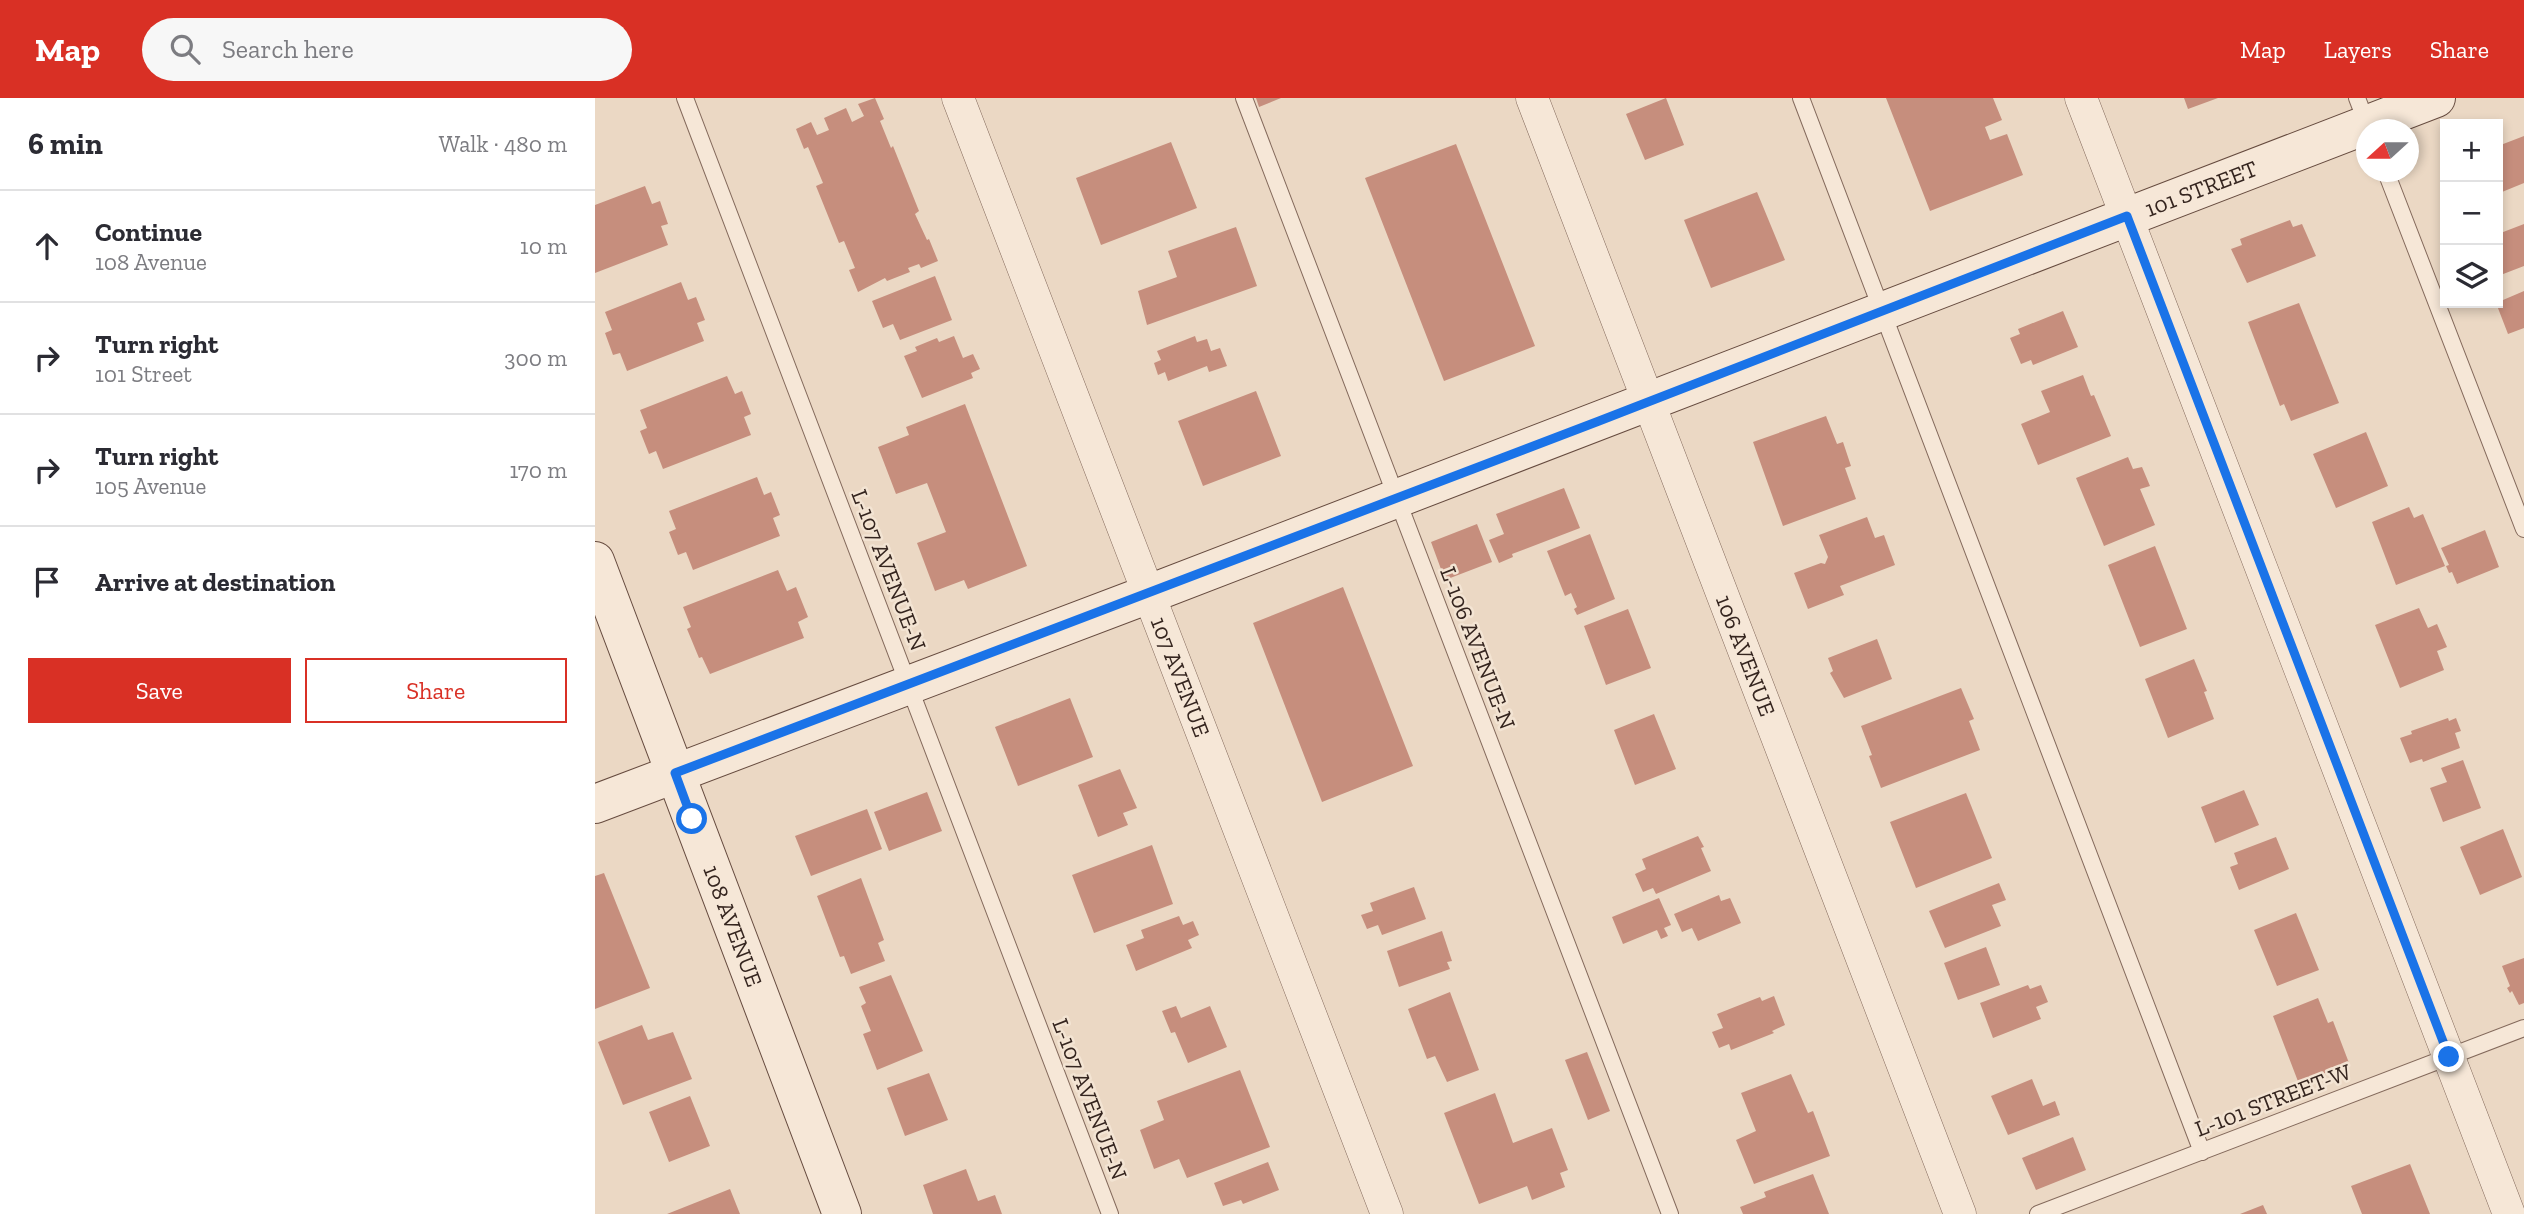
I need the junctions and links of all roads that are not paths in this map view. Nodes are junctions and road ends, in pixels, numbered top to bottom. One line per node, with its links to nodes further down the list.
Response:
1 (685, 98): 17 (lane, L-107 AVENUE-N)
2 (958, 98): 16 (street, 107 AVENUE)
3 (1244, 98): 13 (lane, L-106 AVENUE-N)
4 (1532, 98): 12 (street, 106 AVENUE)
5 (1801, 98): 11 (lane)
6 (2081, 98): 10 (street)
7 (2436, 98): 8 (street, 101 STREET)
8 (2364, 117): 10 (street, 101 STREET)
9 (2390, 182): 14 (lane)
10 (2127, 216): 11 (street, 101 STREET); 21 (street)
11 (1883, 311): 12 (street, 101 STREET); 22 (lane)
12 (1649, 402): 13 (street, 101 STREET); 27 (street, 106 AVENUE)
13 (1396, 498): 16 (street, 101 STREET); 26 (lane, L-106 AVENUE-N)
14 (2524, 529)
15 (595, 561): 18 (street, 108 AVENUE)
16 (1149, 594): 17 (street, 101 STREET); 25 (street, 107 AVENUE)
17 (908, 684): 18 (street, 101 STREET); 24 (lane, L-107 AVENUE-N)
18 (675, 773): 19 (street, 101 STREET); 23 (street, 108 AVENUE)
19 (595, 804)
20 (2524, 1028): 21 (lane, L-101 STREET-W)
21 (2449, 1057): 22 (lane, L-101 STREET-W); 29 (street)
22 (2202, 1152): 28 (lane, L-101 STREET-W)
23 (842, 1214)
24 (1110, 1214)
25 (1387, 1214)
26 (1669, 1214)
27 (1960, 1214)
28 (2038, 1214)
29 (2509, 1214)

